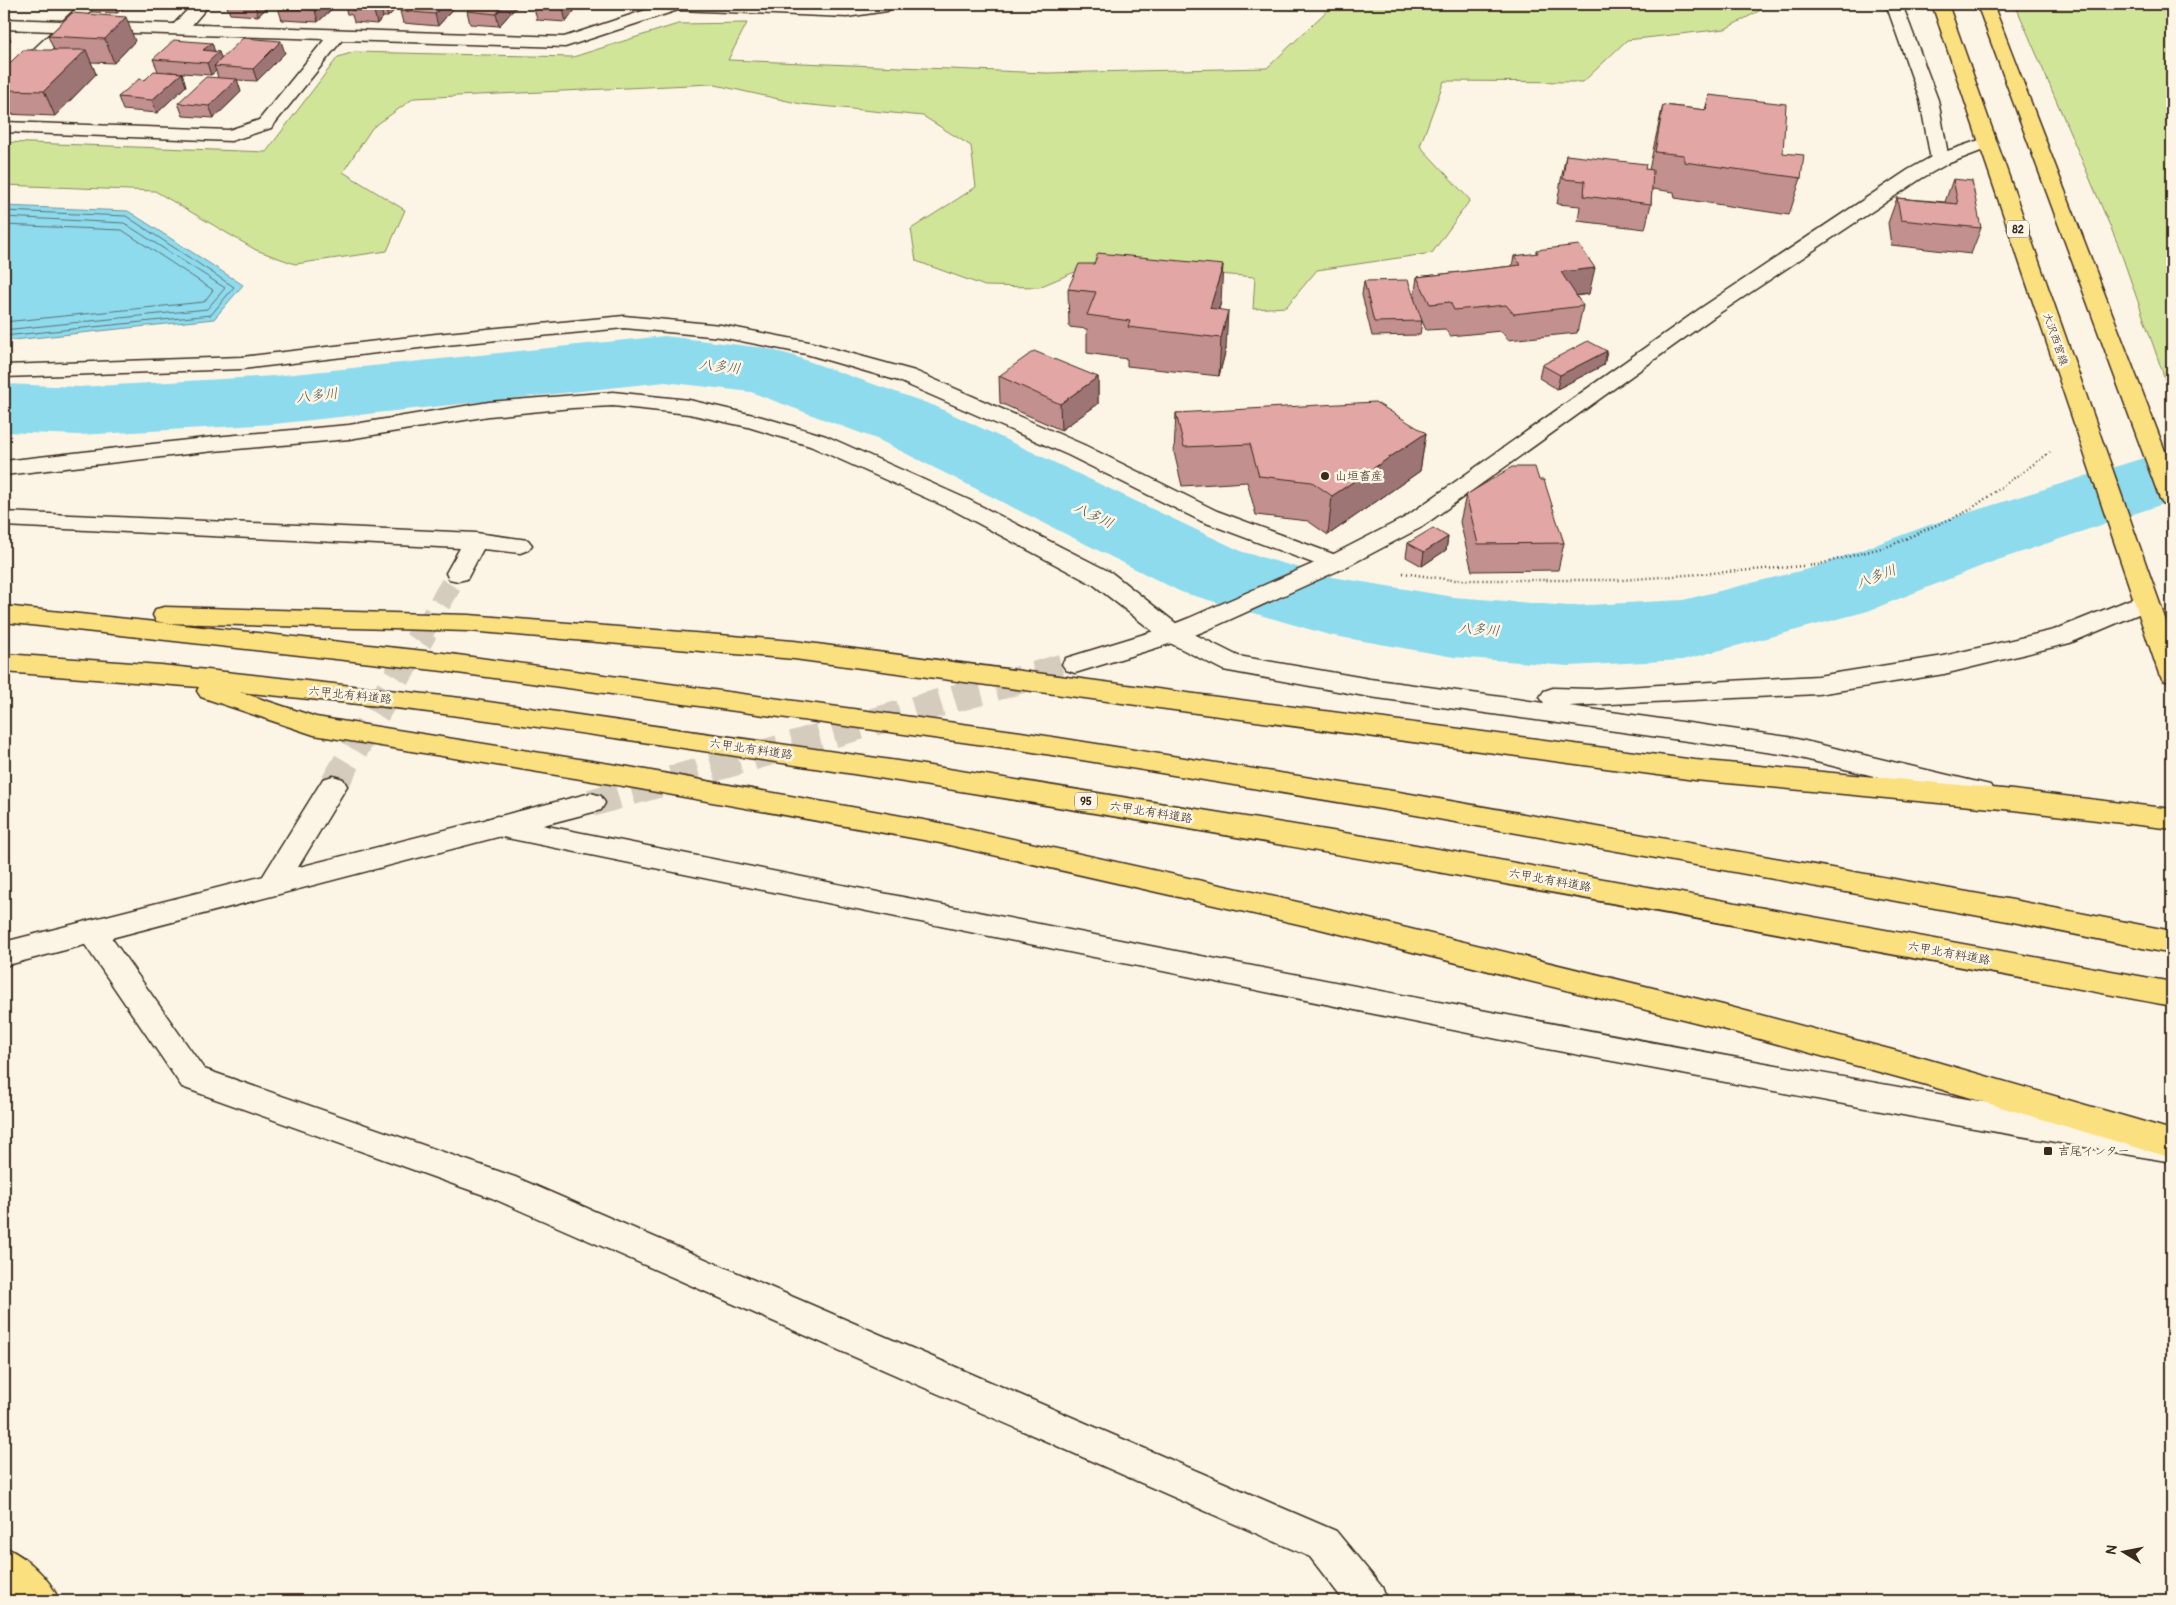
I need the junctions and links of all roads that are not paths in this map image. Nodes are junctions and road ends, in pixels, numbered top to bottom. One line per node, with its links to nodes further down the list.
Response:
1 (90, 4): 9 (street)
2 (202, 4): 10 (street)
3 (888, 4): 7 (street)
4 (1894, 4): 15 (street)
5 (1940, 4): 14 (main road, 大沢西宮線 / 82)
6 (1985, 4): 18 (main road)
7 (780, 6): 11 (street)
8 (4, 24): 9 (street)
9 (66, 26): 10 (street); 12 (street)
10 (179, 29): 11 (street)
11 (338, 34): 13 (street)
12 (4, 86)
13 (4, 127)
14 (1988, 142): 15 (street); 24 (main road, 大沢西宮線 / 82)
15 (1940, 160): 22 (street)
16 (4, 371): 22 (street)
17 (4, 468): 26 (street)
18 (2172, 499)
19 (4, 519): 20 (street)
20 (476, 541): 21 (street); 23 (street)
21 (520, 545)
22 (1341, 560): 26 (street)
23 (458, 574)
24 (2142, 590): 30 (main road, 大沢西宮線 / 82); 31 (street)
25 (4, 613): 33 (main road); 39 (main road)
26 (1173, 634): 28 (street); 31 (street)
27 (4, 664): 29 (main road, 六甲北有料道路 / 95)
28 (1075, 664)
29 (160, 674): 41 (main road, 六甲北有料道路 / 95); 42 (main road, 95)
30 (2172, 674)
31 (1399, 691): 33 (street)
32 (333, 786): 37 (street)
33 (2013, 800): 35 (main road)
34 (591, 803): 36 (street)
35 (2172, 819)
36 (497, 826): 37 (street); 42 (street)
37 (274, 884): 38 (street)
38 (91, 931): 40 (street); 45 (street)
39 (2161, 941)
40 (4, 954)
41 (2166, 992)
42 (2172, 1146)
43 (4, 1566): 44 (main road)
44 (40, 1601)
45 (1368, 1601)

